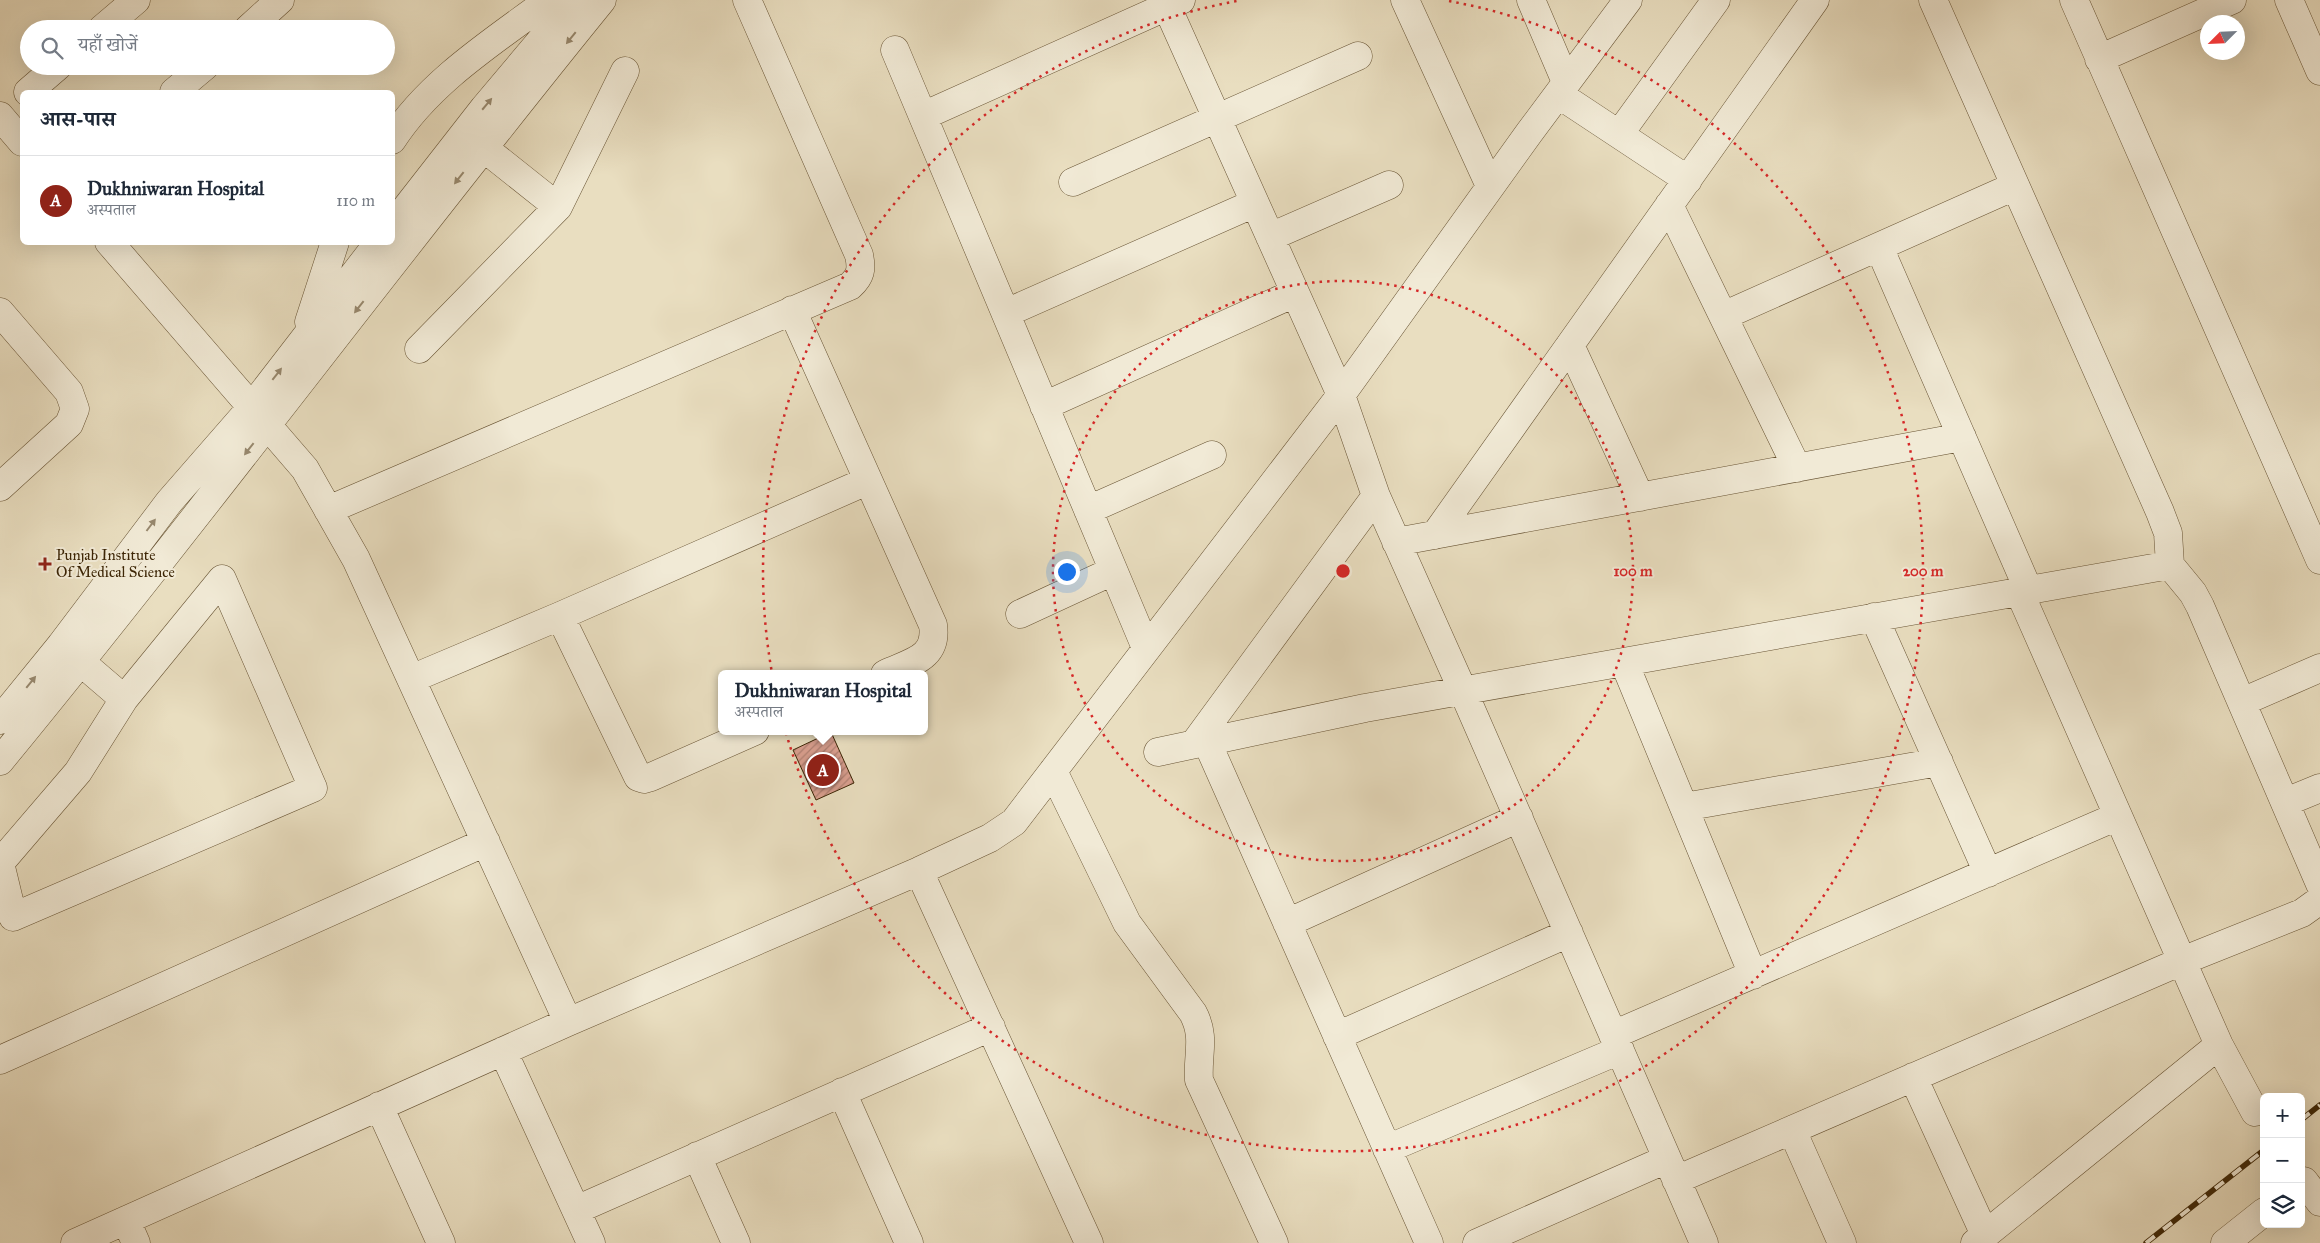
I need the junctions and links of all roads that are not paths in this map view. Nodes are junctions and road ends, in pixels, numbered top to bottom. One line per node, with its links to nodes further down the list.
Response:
1 (136, 0): 17 (street)
2 (280, 0): 18 (street)
3 (550, 0): 34 (street)
4 (575, 0): 36 (street, one-way to 4)
5 (602, 0): 36 (street, one-way to 36)
6 (747, 0): 54 (street)
7 (1405, 0): 40 (street)
8 (1531, 0): 26 (street)
9 (1628, 0): 26 (street)
10 (1716, 0): 33 (street)
11 (1815, 0): 37 (street)
12 (1933, 0): 41 (street)
13 (2074, 0): 21 (street)
14 (2232, 0): 21 (street)
15 (2289, 0): 23 (street)
16 (1171, 2): 31 (street); 32 (street)
17 (113, 20)
18 (258, 20)
19 (895, 50): 31 (street)
20 (1358, 56): 32 (street)
21 (2100, 59): 75 (street)
22 (625, 71): 44 (street)
23 (2320, 71)
24 (48, 75): 27 (street)
25 (194, 75): 28 (street)
26 (1562, 88): 33 (street); 40 (street)
27 (30, 90)
28 (176, 90)
29 (20, 99): 30 (street)
30 (0, 116): 35 (street)
31 (923, 116): 56 (street)
32 (1217, 119): 38 (street); 42 (street)
33 (1620, 133): 37 (street)
34 (395, 136)
35 (20, 140)
36 (473, 141): 44 (street); 45 (street); 47 (street, one-way to 47)
37 (1688, 180): 43 (street)
38 (1073, 182)
39 (1389, 184): 46 (street)
40 (1490, 186): 61 (street)
41 (2015, 186): 52 (street); 76 (street)
42 (1255, 203): 46 (street); 56 (street)
43 (1669, 205): 57 (street); 59 (street)
44 (558, 207): 60 (street)
45 (398, 208)
46 (1270, 237): 53 (street)
47 (395, 242)
48 (112, 245): 63 (street)
49 (334, 245): 58 (street)
50 (377, 245): 58 (street)
51 (392, 245): 63 (street, one-way to 63)
52 (1879, 247): 57 (street); 64 (street)
53 (1295, 293): 61 (street); 62 (street)
54 (792, 310): 67 (street); 71 (street)
55 (0, 312): 68 (street)
56 (1006, 314): 62 (street)
57 (1723, 316): 66 (street)
58 (304, 340): 63 (street, one-way to 58)
59 (1570, 345): 70 (street); 73 (street)
60 (419, 349)
61 (1341, 395): 69 (street); 82 (street)
62 (1044, 406): 72 (street)
63 (259, 417): 71 (street); 83 (street)
64 (1962, 437): 66 (street); 78 (street)
65 (1212, 456): 72 (street)
66 (1797, 468): 70 (street)
67 (867, 481): 80 (street); 86 (street)
68 (0, 487)
69 (1376, 496): 74 (street); 93 (street)
70 (1640, 497): 73 (street)
71 (328, 510): 87 (street)
72 (1088, 510): 77 (street)
73 (1435, 535): 74 (street)
74 (1396, 542): 88 (street)
75 (2317, 544)
76 (2170, 565): 78 (street); 90 (street)
77 (1114, 571): 79 (street); 82 (street)
78 (2023, 590): 81 (street); 101 (street)
79 (1020, 614)
80 (560, 616): 87 (street); 92 (street)
81 (1874, 617): 84 (street); 96 (street)
82 (1146, 648): 97 (street)
83 (71, 653): 89 (street); 91 (street, one-way to 83); 95 (street)
84 (1624, 662): 88 (street); 100 (street)
85 (2320, 668): 90 (street)
86 (894, 670)
87 (411, 678): 103 (street)
88 (1464, 691): 93 (street); 102 (street)
89 (124, 699): 89 (street)
90 (2242, 702): 99 (street)
91 (0, 720)
92 (746, 735)
93 (1200, 743): 94 (street); 108 (street)
94 (1158, 752)
95 (0, 761)
96 (1939, 762): 100 (street); 105 (street)
97 (1053, 771): 104 (street); 137 (street)
98 (2320, 788): 99 (street)
99 (2286, 802): 106 (street)
100 (1684, 807): 111 (street)
101 (2118, 816): 105 (street); 110 (street)
102 (1519, 818): 108 (street); 109 (street)
103 (486, 842): 112 (street); 118 (street)
104 (919, 871): 112 (street); 113 (street)
105 (1988, 873): 111 (street)
106 (2320, 884)
107 (2320, 900): 110 (street)
108 (1287, 923): 114 (street)
109 (1569, 933): 114 (street); 115 (street)
110 (2182, 961): 116 (street); 119 (street)
111 (1753, 975): 115 (street)
112 (568, 1022): 117 (street)
113 (991, 1027): 120 (street); 136 (street)
114 (1337, 1036): 124 (street)
115 (1616, 1043): 124 (street); 126 (street)
116 (2219, 1045): 122 (street); 130 (street)
117 (503, 1051): 121 (street); 127 (street)
118 (0, 1060)
119 (1913, 1078): 123 (street); 130 (street)
120 (842, 1092): 125 (street); 135 (street)
121 (379, 1106): 129 (street); 132 (street)
122 (2255, 1112)
123 (1792, 1130): 126 (street); 141 (street)
124 (1387, 1148): 138 (street)
125 (698, 1156): 127 (street); 134 (street)
126 (1672, 1170): 139 (street); 140 (street)
127 (576, 1210): 133 (street)
128 (2260, 1215): 142 (street)
129 (131, 1232): 131 (street)
130 (1980, 1239)
131 (74, 1243)
132 (441, 1243)
133 (591, 1243)
134 (736, 1243)
135 (909, 1243)
136 (1089, 1243)
137 (1274, 1243)
138 (1429, 1243)
139 (1477, 1243)
140 (1704, 1243)
141 (1842, 1243)
142 (2225, 1243)

